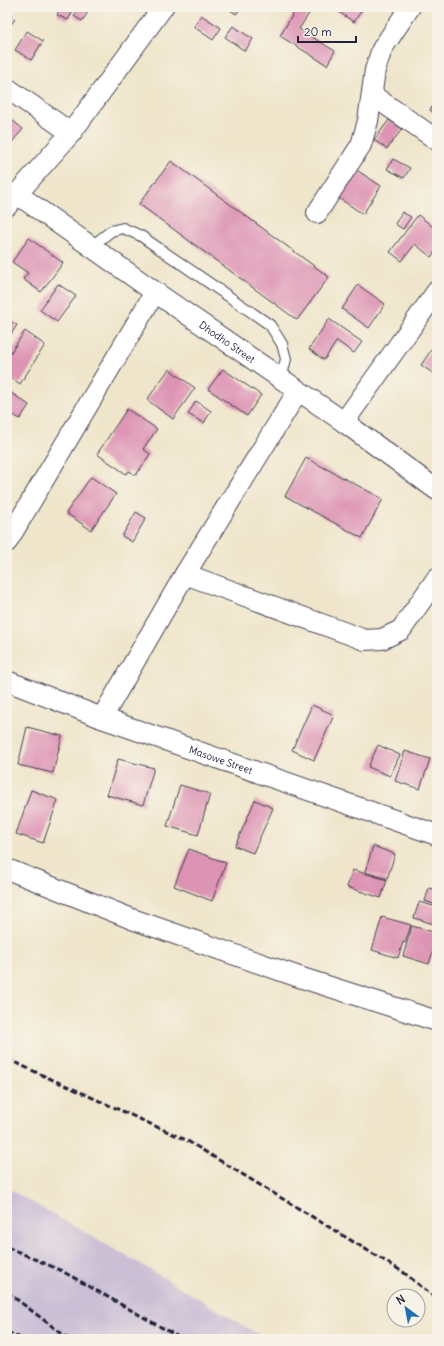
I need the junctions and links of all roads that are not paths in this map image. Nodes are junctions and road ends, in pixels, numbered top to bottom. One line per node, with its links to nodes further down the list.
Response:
1 (163, 7): 5 (street)
2 (410, 7): 4 (street)
3 (7, 88): 5 (street)
4 (372, 95): 6 (street); 8 (street)
5 (71, 133): 7 (street)
6 (437, 140)
7 (12, 200): 9 (street, Dhodho Street)
8 (317, 213)
9 (91, 247): 11 (street, Dhodho Street); 12 (lane)
10 (437, 291): 14 (street)
11 (154, 292): 12 (street, Dhodho Street); 16 (street)
12 (282, 380): 13 (street, Dhodho Street)
13 (298, 391): 14 (street, Dhodho Street); 17 (street)
14 (344, 422): 15 (street, Dhodho Street)
15 (437, 490)
16 (7, 542)
17 (185, 574): 18 (street); 20 (street)
18 (437, 578)
19 (7, 681): 20 (street, Masowe Street)
20 (102, 718): 21 (street, Masowe Street)
21 (437, 834)
22 (7, 869): 23 (street)
23 (437, 1021)

